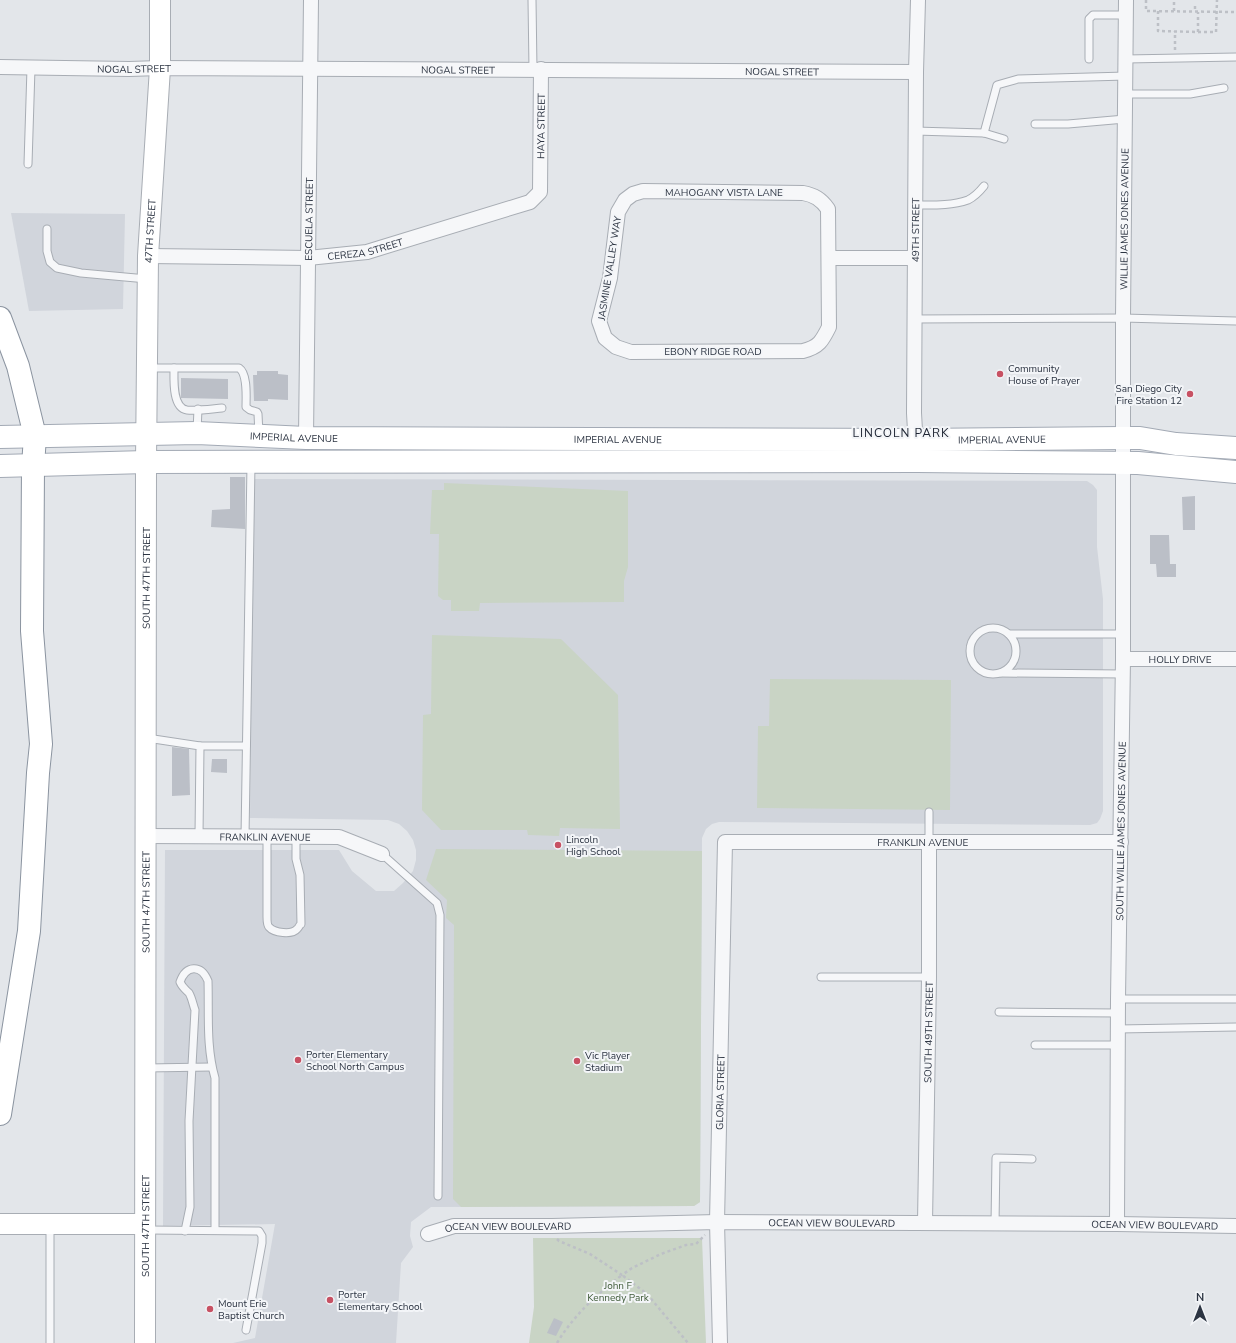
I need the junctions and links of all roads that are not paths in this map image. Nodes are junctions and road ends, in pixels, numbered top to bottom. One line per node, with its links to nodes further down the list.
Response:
1 (160, 0): 12 (main road, 47TH STREET)
2 (311, 0): 13 (street, ESCUELA STREET)
3 (532, 0): 14 (lane)
4 (918, 0): 15 (street, 49TH STREET)
5 (1126, 0): 6 (street, WILLIE JAMES JONES AVENUE)
6 (1126, 15): 8 (lane); 9 (street, WILLIE JAMES JONES AVENUE)
7 (1236, 57): 9 (lane)
8 (1090, 59)
9 (1126, 59): 16 (street, WILLIE JAMES JONES AVENUE)
10 (0, 67): 11 (street, NOGAL STREET)
11 (31, 68): 12 (street, NOGAL STREET); 24 (lane)
12 (160, 68): 13 (street, NOGAL STREET); 30 (main road, 47TH STREET)
13 (310, 68): 14 (street, NOGAL STREET); 31 (street, ESCUELA STREET)
14 (537, 69): 15 (street, NOGAL STREET); 25 (street, HAYA STREET)
15 (916, 72): 21 (street, 49TH STREET)
16 (1126, 76): 18 (street, WILLIE JAMES JONES AVENUE); 22 (lane)
17 (1224, 88): 18 (lane)
18 (1126, 94): 19 (street, WILLIE JAMES JONES AVENUE)
19 (1125, 119): 20 (lane); 36 (street, WILLIE JAMES JONES AVENUE)
20 (1034, 124)
21 (915, 131): 22 (lane); 28 (street, 49TH STREET)
22 (984, 134): 23 (lane)
23 (1004, 139)
24 (28, 164)
25 (540, 183): 31 (street, CEREZA STREET)
26 (984, 186): 28 (lane)
27 (625, 200): 32 (street, MAHOGANY VISTA LANE); 39 (street, JASMINE VALLEY WAY)
28 (915, 205): 33 (street, 49TH STREET)
29 (47, 229): 34 (lane)
30 (148, 256): 31 (street, CEREZA STREET); 34 (main road, 47TH STREET)
31 (308, 258): 49 (street, ESCUELA STREET)
32 (829, 258): 33 (street); 39 (street, EBONY RIDGE ROAD)
33 (914, 258): 37 (street, 49TH STREET)
34 (148, 280): 40 (main road, 47TH STREET)
35 (0, 318): 46 (main road)
36 (1124, 318): 37 (lane); 38 (lane); 50 (street, WILLIE JAMES JONES AVENUE)
37 (914, 319): 52 (street, 49TH STREET)
38 (1236, 321)
39 (605, 338)
40 (147, 368): 41 (lane); 45 (main road, 47TH STREET)
41 (174, 368): 43 (lane); 48 (lane)
42 (222, 408): 43 (lane)
43 (198, 409): 44 (lane)
44 (197, 433): 45 (main road, IMPERIAL AVENUE); 48 (main road, IMPERIAL AVENUE)
45 (147, 434): 46 (main road, IMPERIAL AVENUE); 54 (main road, 47TH STREET)
46 (35, 436): 47 (main road, IMPERIAL AVENUE); 57 (main road)
47 (0, 437)
48 (259, 437): 49 (main road, IMPERIAL AVENUE)
49 (306, 438): 52 (main road, IMPERIAL AVENUE)
50 (1124, 438): 51 (main road, IMPERIAL AVENUE); 52 (main road, IMPERIAL AVENUE); 55 (street, SOUTH WILLIE JAMES JONES AVENUE)
51 (1236, 448)
52 (916, 450): 53 (main road, IMPERIAL AVENUE); 55 (main road, IMPERIAL AVENUE)
53 (251, 461): 54 (main road, IMPERIAL AVENUE); 67 (lane)
54 (146, 462): 57 (main road, IMPERIAL AVENUE); 65 (main road, SOUTH 47TH STREET)
55 (1124, 463): 58 (main road, IMPERIAL AVENUE); 60 (street, SOUTH WILLIE JAMES JONES AVENUE)
56 (0, 466): 57 (main road, IMPERIAL AVENUE)
57 (33, 466): 90 (main road)
58 (1236, 472)
59 (1009, 634): 60 (lane); 63 (lane); 63 (lane)
60 (1124, 634): 62 (street, SOUTH WILLIE JAMES JONES AVENUE)
61 (1236, 658): 62 (street, HOLLY DRIVE)
62 (1124, 659): 64 (street, SOUTH WILLIE JAMES JONES AVENUE)
63 (1001, 673): 64 (lane)
64 (1123, 674): 76 (street, SOUTH WILLIE JAMES JONES AVENUE)
65 (145, 738): 66 (lane); 69 (main road, SOUTH 47TH STREET)
66 (200, 746): 67 (lane); 70 (lane)
67 (246, 746): 71 (lane)
68 (929, 812): 75 (lane)
69 (145, 836): 70 (street, FRANKLIN AVENUE); 89 (main road, SOUTH 47TH STREET)
70 (199, 836): 71 (street, FRANKLIN AVENUE)
71 (244, 837): 72 (street, FRANKLIN AVENUE)
72 (267, 837): 73 (street, FRANKLIN AVENUE); 73 (lane)
73 (296, 837): 77 (street, FRANKLIN AVENUE)
74 (724, 842): 75 (street, FRANKLIN AVENUE); 93 (street, GLORIA STREET)
75 (929, 842): 76 (street, FRANKLIN AVENUE); 79 (street, SOUTH 49TH STREET)
76 (1121, 842): 81 (street, SOUTH WILLIE JAMES JONES AVENUE)
77 (382, 854): 92 (lane)
78 (821, 977): 79 (lane)
79 (929, 977): 94 (street, SOUTH 49TH STREET)
80 (1236, 999): 81 (lane)
81 (1118, 1006): 82 (lane); 84 (street, SOUTH WILLIE JAMES JONES AVENUE)
82 (999, 1012)
83 (1236, 1027): 84 (lane)
84 (1118, 1028): 86 (street, SOUTH WILLIE JAMES JONES AVENUE)
85 (1034, 1045): 86 (lane)
86 (1118, 1045): 97 (street, SOUTH WILLIE JAMES JONES AVENUE)
87 (192, 1067): 88 (lane); 88 (lane); 89 (lane); 102 (lane)
88 (211, 1067): 101 (lane)
89 (145, 1068): 100 (main road, SOUTH 47TH STREET)
90 (0, 1114)
91 (1032, 1158): 96 (lane)
92 (438, 1196)
93 (716, 1222): 94 (street, OCEAN VIEW BOULEVARD); 103 (street, OCEAN VIEW BOULEVARD); 107 (street, GLORIA STREET)
94 (925, 1223): 96 (street, OCEAN VIEW BOULEVARD)
95 (0, 1224): 98 (main road)
96 (995, 1224): 97 (street, OCEAN VIEW BOULEVARD)
97 (1117, 1224): 99 (street, OCEAN VIEW BOULEVARD)
98 (50, 1225): 100 (main road); 105 (lane)
99 (1236, 1226)
100 (145, 1227): 102 (lane); 106 (main road, SOUTH 47TH STREET)
101 (215, 1230): 102 (lane); 104 (lane)
102 (185, 1231)
103 (428, 1234)
104 (246, 1330)
105 (50, 1343)
106 (145, 1343)
107 (720, 1343)

